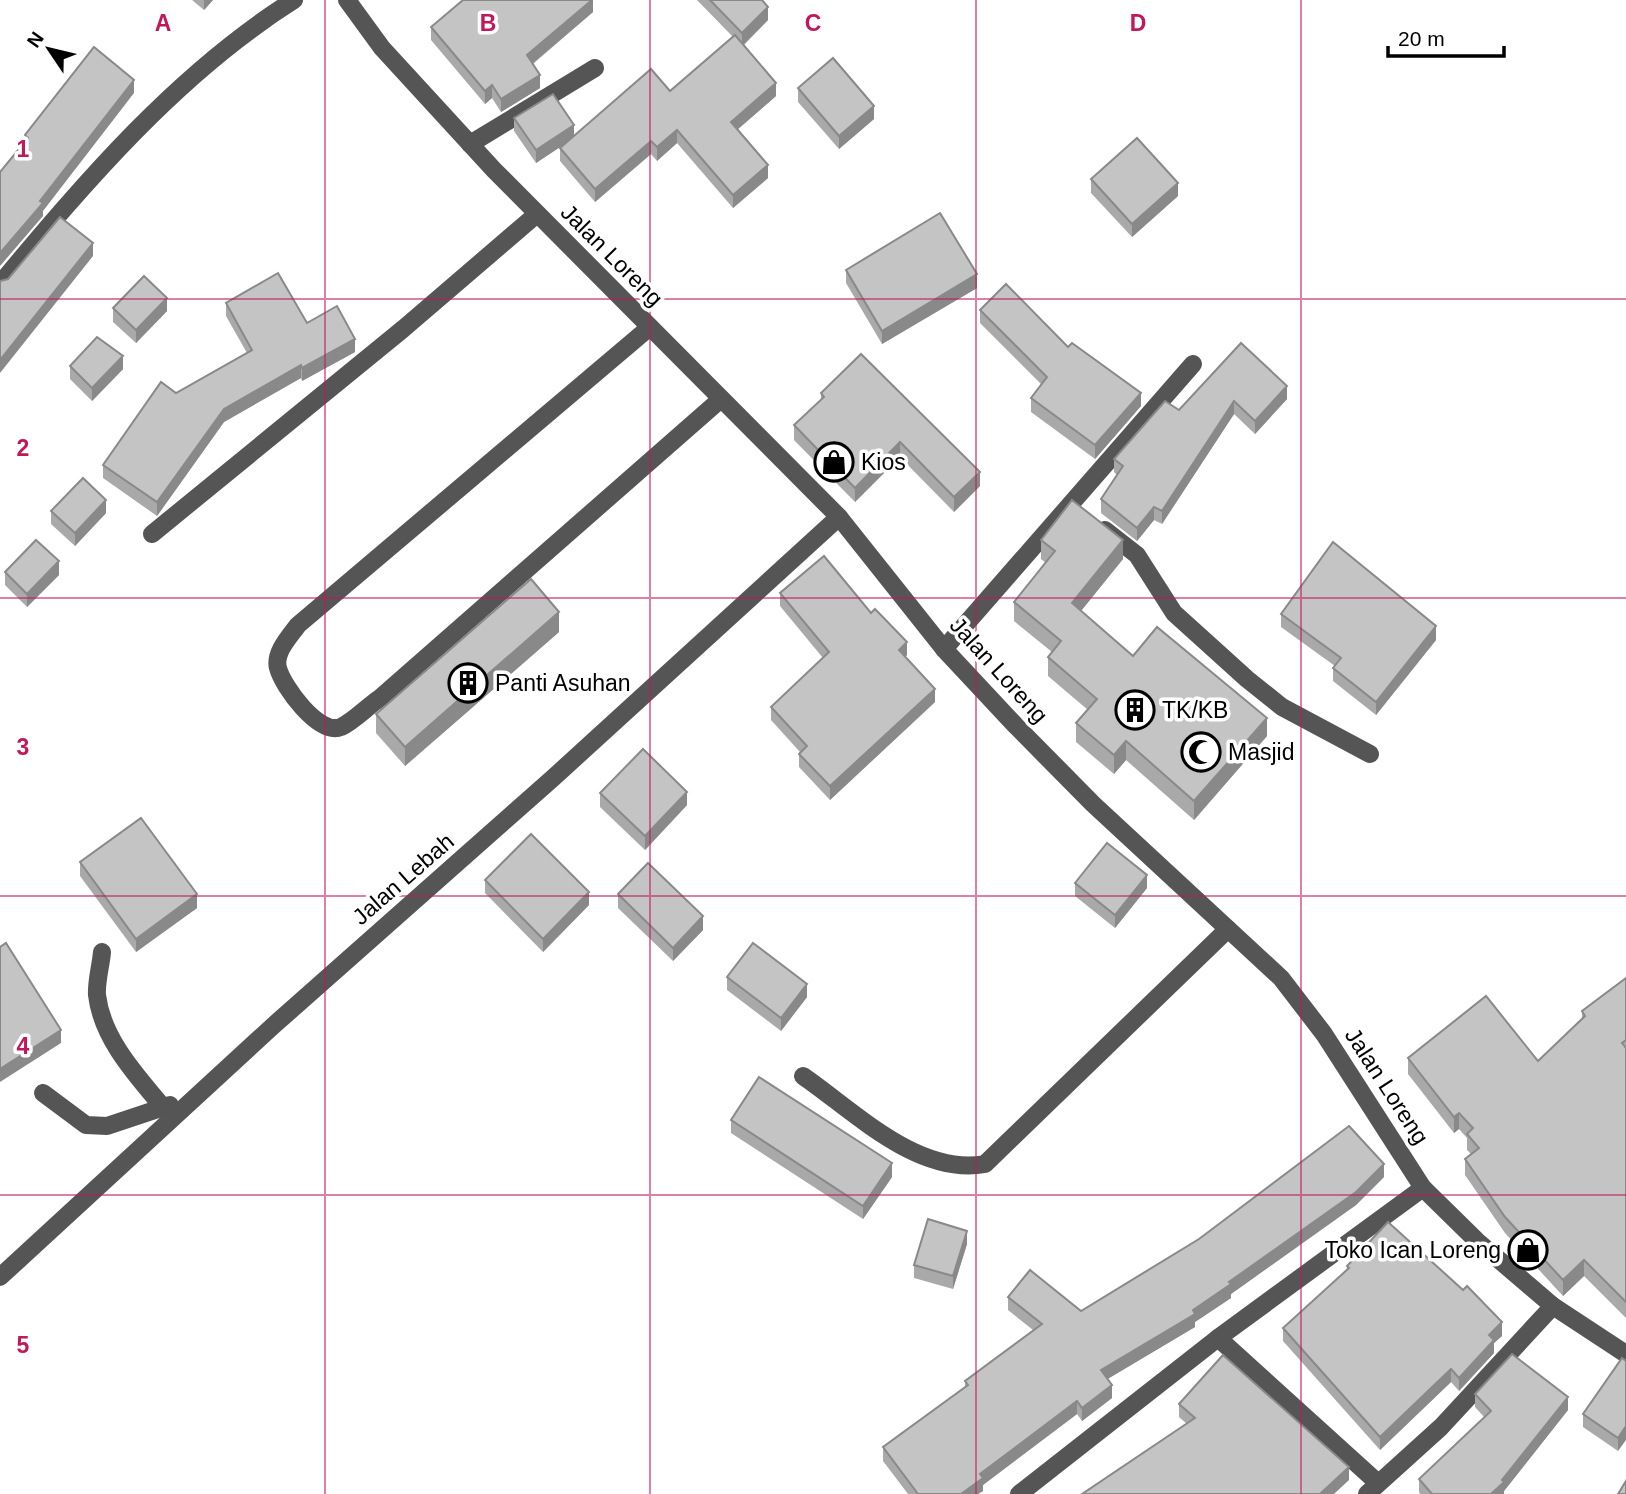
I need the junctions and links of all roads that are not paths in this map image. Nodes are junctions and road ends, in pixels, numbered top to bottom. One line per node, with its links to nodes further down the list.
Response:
1 (294, 0): 6 (street)
2 (347, 0): 4 (street, Jalan Loreng)
3 (595, 68): 4 (street)
4 (470, 144): 5 (street, Jalan Loreng)
5 (537, 214): 7 (street, Jalan Loreng); 12 (street)
6 (0, 284)
7 (650, 327): 9 (street, Jalan Loreng); 9 (street)
8 (1192, 364): 10 (street)
9 (721, 399): 11 (street, Jalan Loreng)
10 (1082, 513): 13 (street); 14 (street)
11 (839, 517): 13 (street, Jalan Loreng); 19 (street, Jalan Lebah)
12 (152, 534)
13 (944, 649): 15 (street, Jalan Loreng)
14 (1370, 754)
15 (1228, 929): 17 (street); 21 (street, Jalan Loreng)
16 (102, 952): 20 (street)
17 (803, 1076)
18 (43, 1093): 20 (street)
19 (191, 1102): 20 (street); 22 (street, Jalan Lebah)
20 (162, 1106)
21 (1423, 1188): 23 (street, Jalan Loreng); 24 (street)
22 (0, 1278)
23 (1553, 1306): 25 (street, Jalan Loreng); 26 (street)
24 (1217, 1338): 26 (street); 27 (street)
25 (1626, 1354)
26 (1373, 1489)
27 (1019, 1494)

